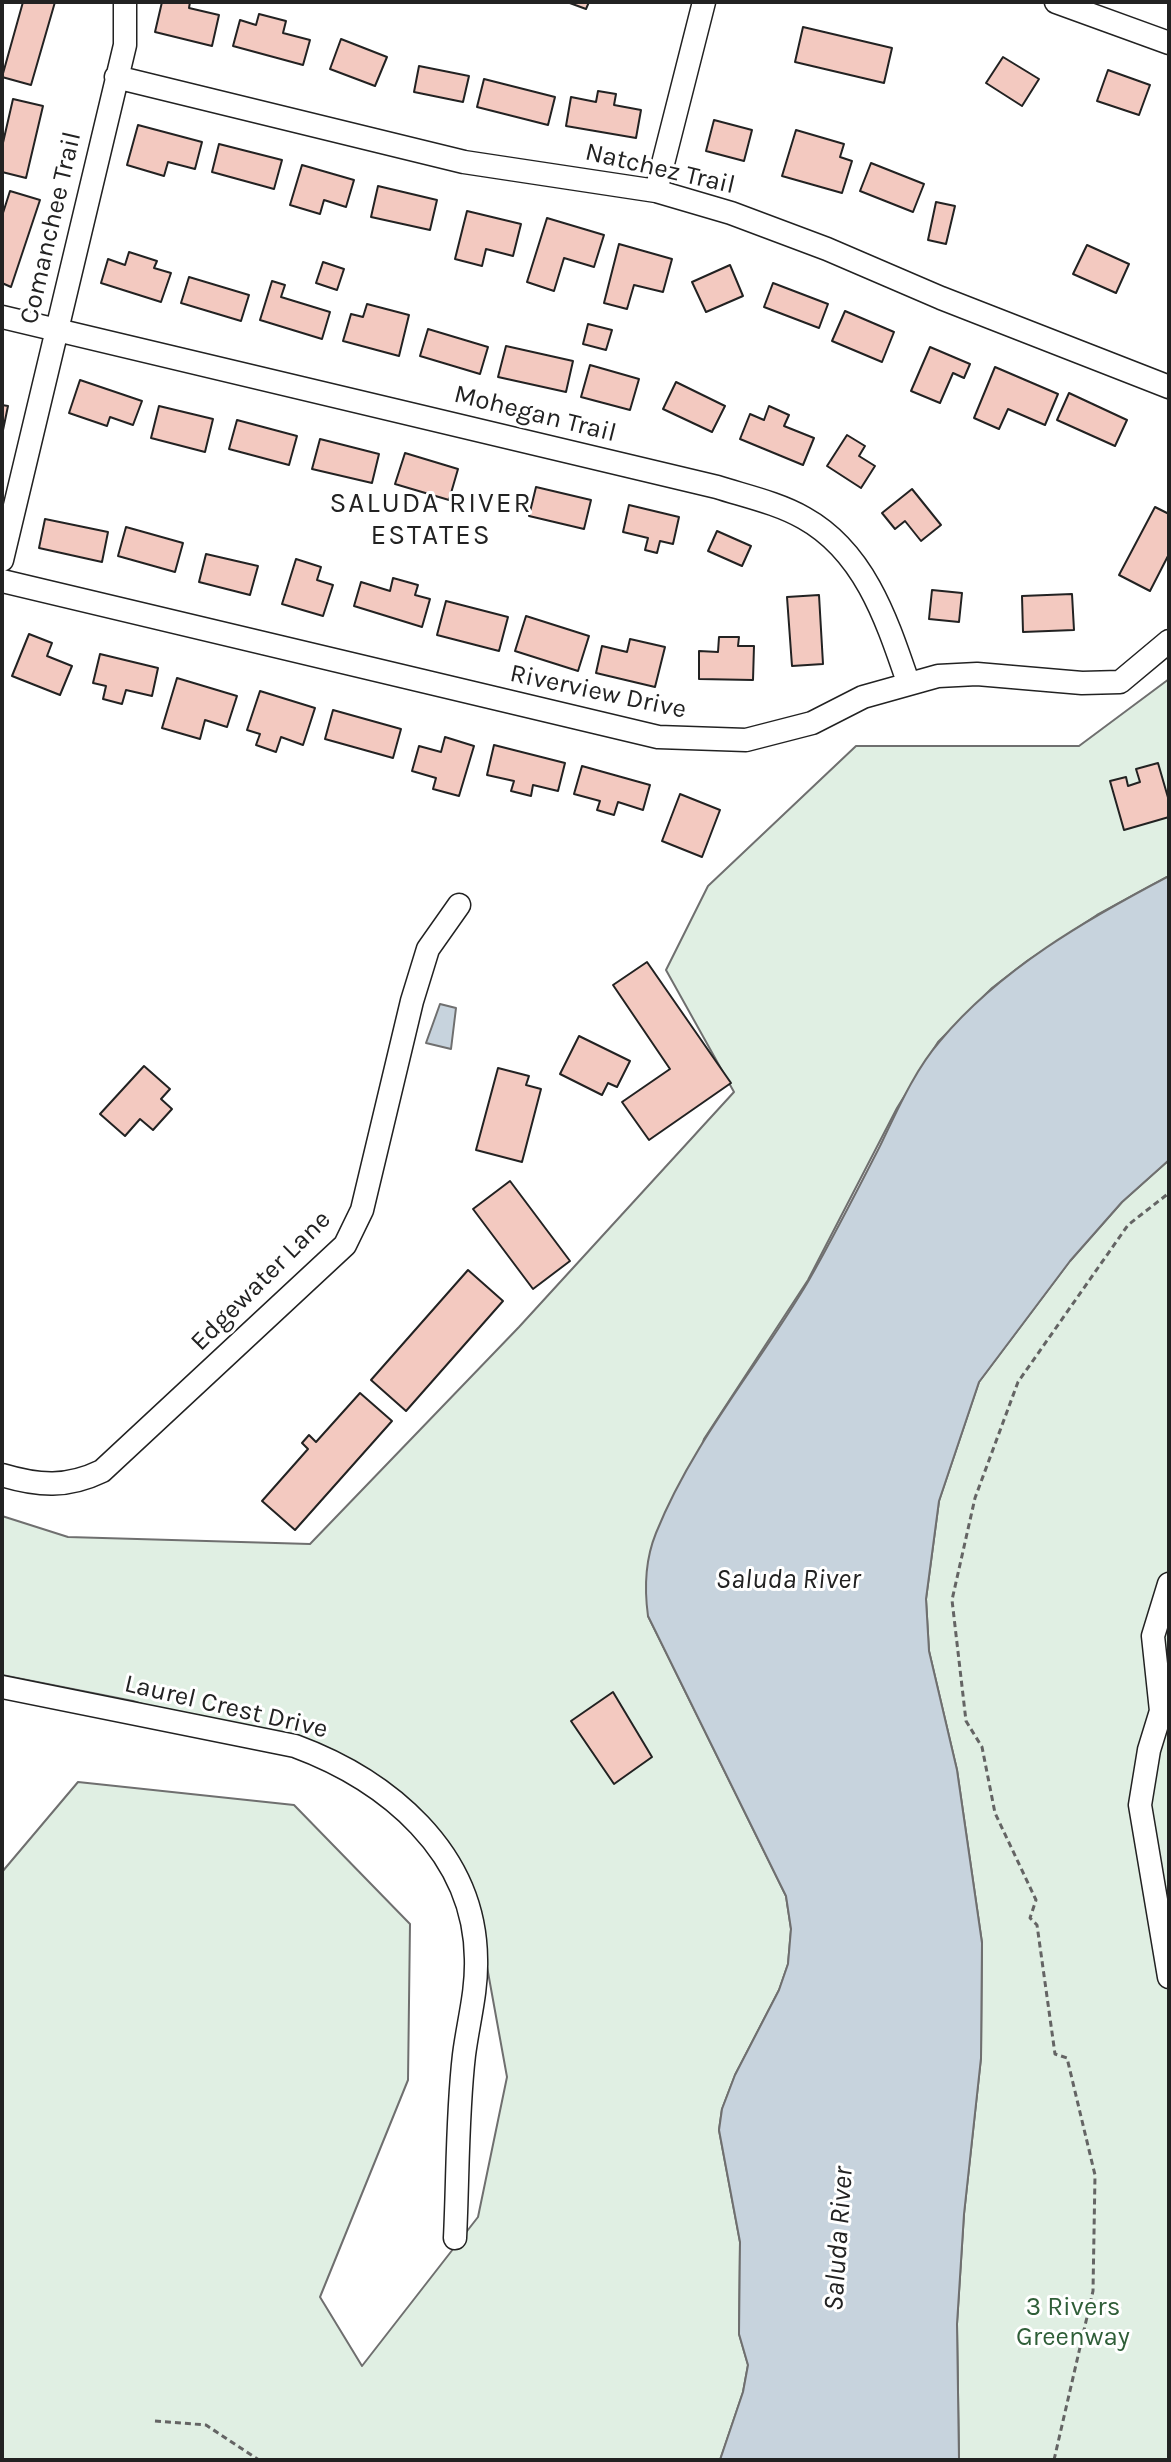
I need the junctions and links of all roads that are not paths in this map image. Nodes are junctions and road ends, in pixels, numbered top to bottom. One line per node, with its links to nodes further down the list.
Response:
1 (125, 2): 5 (street, Comanchee Trail)
2 (704, 2): 6 (street)
3 (1056, 2): 4 (street)
4 (1169, 43)
5 (116, 77): 6 (street, Natchez Trail); 8 (street, Comanchee Trail)
6 (656, 191): 9 (street, Natchez Trail)
7 (2, 317): 8 (street, Mohegan Trail)
8 (57, 328): 10 (street, Comanchee Trail); 14 (street, Mohegan Trail)
9 (1169, 387)
10 (11, 485): 11 (street, Comanchee Trail)
11 (2, 560)
12 (2, 581): 14 (street, Riverview Drive)
13 (1169, 641): 14 (street, Riverview Drive)
14 (908, 682)
15 (459, 905): 16 (street, Edgewater Lane)
16 (2, 1475)
17 (1169, 1584): 19 (street)
18 (2, 1687): 20 (street, Laurel Crest Drive)
19 (1169, 1977)
20 (455, 2238)

